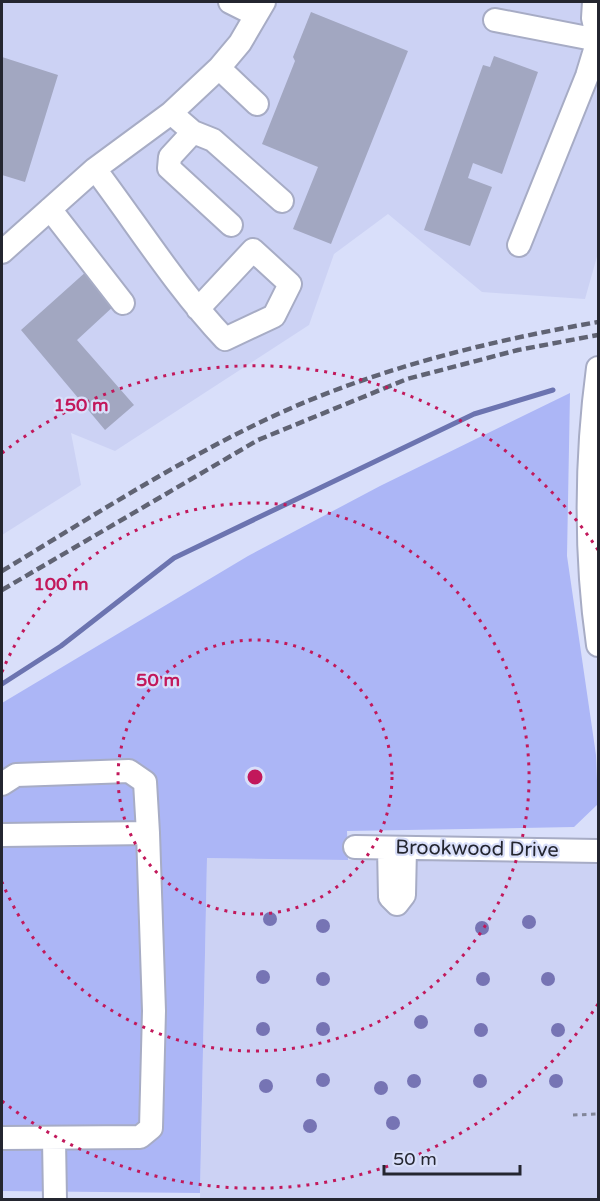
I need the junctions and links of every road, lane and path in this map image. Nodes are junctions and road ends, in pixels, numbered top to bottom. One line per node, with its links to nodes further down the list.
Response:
1 (230, 2): 3 (street)
2 (594, 2): 5 (street)
3 (260, 8): 6 (street)
4 (495, 20): 5 (street)
5 (598, 40): 14 (street)
6 (219, 68): 7 (street); 8 (street)
7 (257, 104)
8 (171, 113): 9 (street); 10 (street)
9 (193, 132): 11 (street); 13 (street)
10 (95, 169): 12 (street); 17 (street)
11 (282, 201)
12 (50, 209): 15 (street); 16 (street)
13 (231, 225)
14 (519, 245)
15 (2, 252)
16 (123, 303)
17 (198, 309)
18 (598, 368): 19 (street)
19 (598, 645)
20 (2, 784): 21 (street)
21 (148, 833): 22 (street); 28 (street)
22 (2, 835)
23 (355, 848): 24 (street, Brookwood Drive)
24 (598, 851)
25 (598, 1114): 26 (path)
26 (573, 1115)
27 (2, 1138): 28 (street)
28 (54, 1139): 29 (street)
29 (55, 1200)

